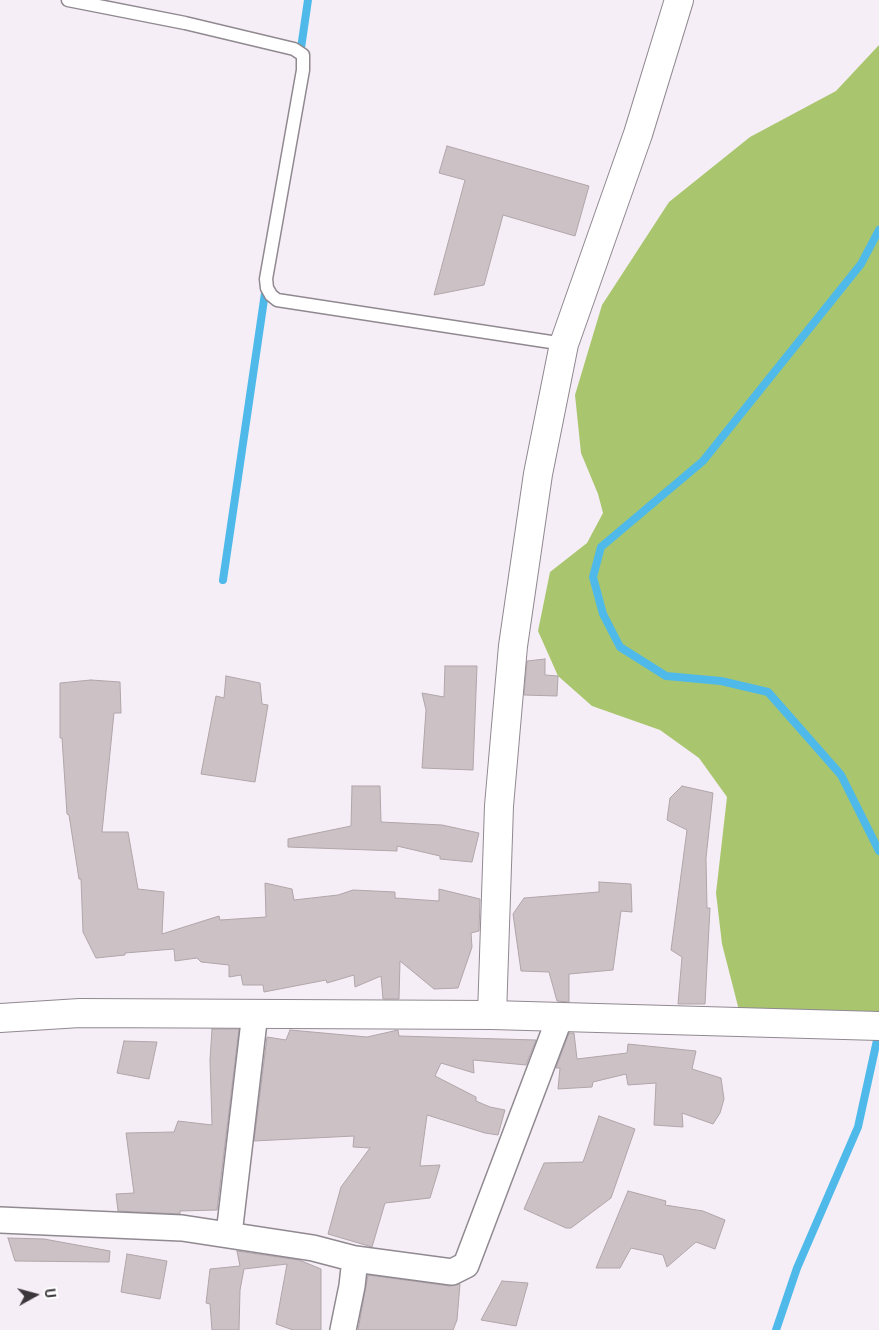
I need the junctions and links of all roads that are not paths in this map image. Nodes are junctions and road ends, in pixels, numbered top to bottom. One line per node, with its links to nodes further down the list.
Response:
1 (68, 0): 3 (lane)
2 (679, 0): 3 (street)
3 (564, 344): 5 (street)
4 (255, 1013): 5 (street); 7 (street); 10 (street)
5 (492, 1015): 6 (street)
6 (560, 1016): 8 (street); 11 (street)
7 (0, 1018)
8 (879, 1026)
9 (0, 1220): 10 (street)
10 (229, 1234): 11 (street)
11 (355, 1259): 12 (street)
12 (344, 1330)

